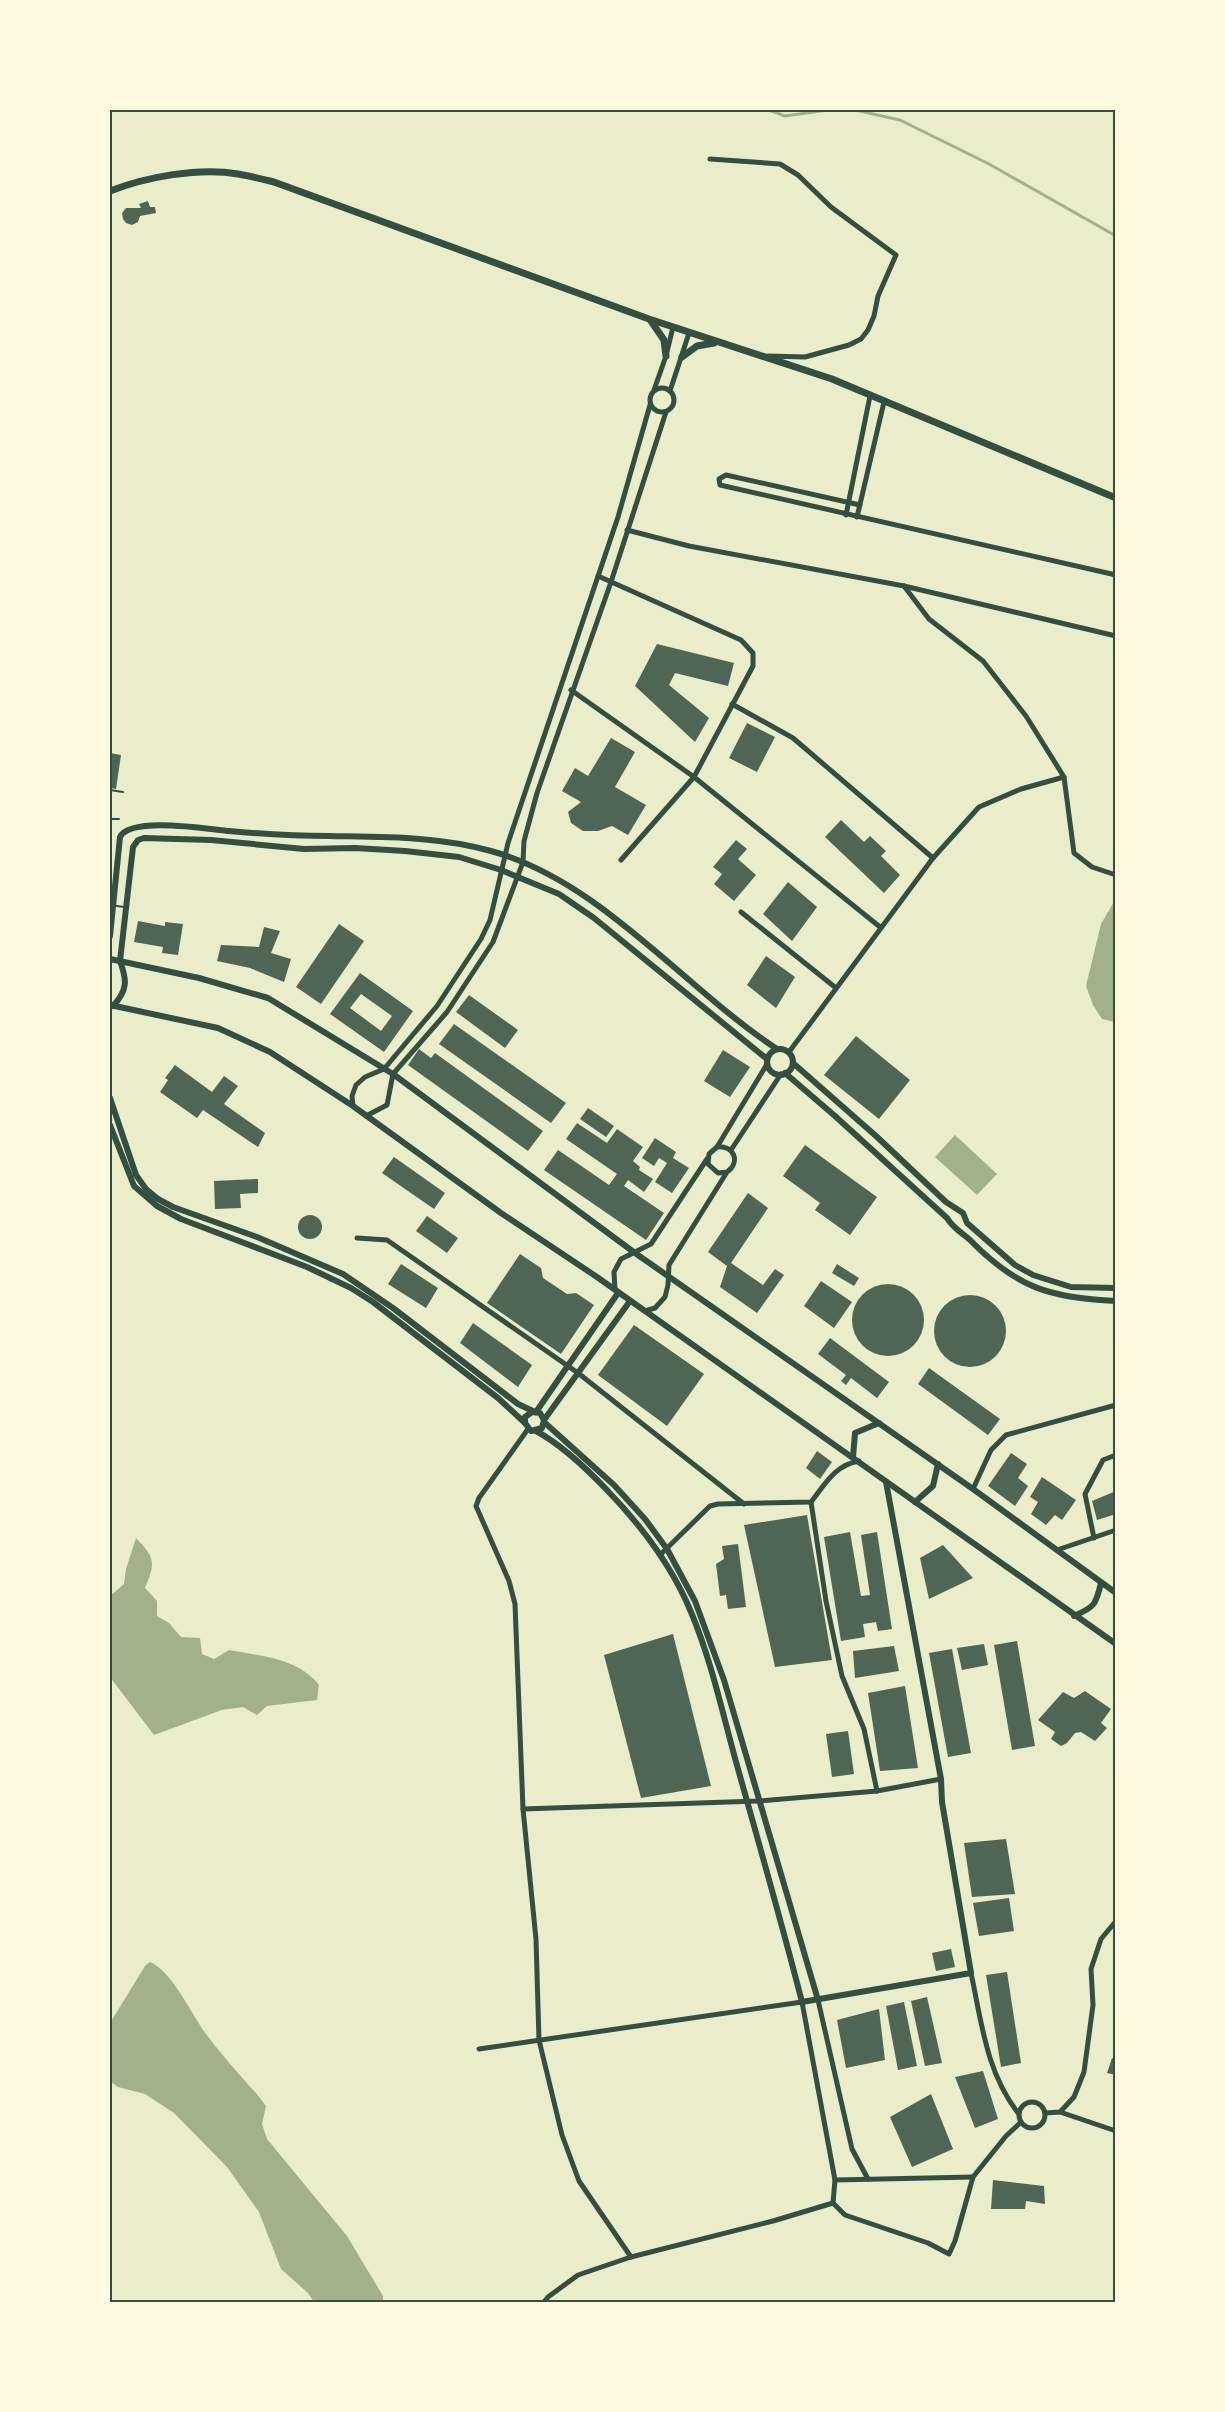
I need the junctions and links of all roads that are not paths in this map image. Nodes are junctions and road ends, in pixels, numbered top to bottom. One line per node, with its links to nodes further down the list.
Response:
1 (710, 159): 8 (street)
2 (110, 191): 3 (main road)
3 (649, 319): 4 (main road); 7 (main road)
4 (673, 327): 5 (main road); 7 (street)
5 (689, 333): 6 (main road); 9 (street)
6 (719, 343): 8 (main road); 9 (main road)
7 (666, 356): 10 (street)
8 (764, 356): 12 (main road)
9 (682, 357): 11 (street)
10 (654, 390): 11 (street); 14 (street)
11 (670, 391): 15 (street)
12 (870, 396): 13 (main road); 16 (street)
13 (884, 402): 17 (street); 18 (main road)
14 (650, 405): 15 (street); 25 (street)
15 (666, 412): 23 (street)
16 (863, 430): 17 (street); 19 (street)
17 (877, 434): 20 (street)
18 (1116, 498)
19 (848, 502): 20 (street); 21 (street); 21 (street)
20 (860, 505): 22 (street)
21 (846, 515): 22 (street)
22 (857, 517): 24 (street)
23 (627, 530): 26 (street); 27 (street)
24 (1116, 575)
25 (598, 576): 26 (street); 37 (street)
26 (611, 582): 29 (street); 30 (street)
27 (904, 586): 28 (street); 32 (street)
28 (1116, 636)
29 (571, 690): 31 (street); 40 (street)
30 (732, 705): 31 (street); 38 (street)
31 (694, 777): 39 (street); 47 (street)
32 (1064, 777): 38 (street); 42 (street)
33 (110, 790): 34 (lane)
34 (123, 792)
35 (110, 819): 36 (lane)
36 (120, 819)
37 (505, 855): 40 (street); 41 (street); 44 (street)
38 (933, 858): 47 (street)
39 (621, 860)
40 (523, 862): 43 (street); 53 (street)
41 (501, 870): 43 (street); 45 (street); 57 (street)
42 (1116, 875)
43 (516, 877): 55 (street); 58 (street)
44 (112, 905): 45 (lane); 48 (street)
45 (127, 907): 50 (street)
46 (741, 912): 51 (street)
47 (880, 927): 51 (street)
48 (110, 936)
49 (110, 959): 50 (street)
50 (120, 961): 52 (street); 57 (street)
51 (836, 988): 54 (street)
52 (111, 1005): 61 (street)
53 (777, 1049): 54 (street); 55 (street)
54 (789, 1052): 56 (street)
55 (767, 1061): 59 (street); 64 (street)
56 (793, 1063): 59 (street); 68 (street)
57 (384, 1069): 58 (street); 61 (street)
58 (393, 1074): 62 (street); 73 (street)
59 (783, 1074): 65 (street); 69 (street)
60 (110, 1098): 83 (street)
61 (352, 1107): 62 (street)
62 (366, 1116): 76 (street)
63 (110, 1125): 86 (street)
64 (717, 1146): 65 (street); 66 (street)
65 (731, 1150): 67 (street)
66 (707, 1159): 67 (street); 73 (street)
67 (727, 1172): 74 (street)
68 (956, 1209): 69 (street); 70 (street)
69 (947, 1218): 71 (street)
70 (967, 1223): 71 (street); 75 (street)
71 (956, 1228): 78 (street)
72 (357, 1238): 80 (street)
73 (635, 1253): 74 (street); 76 (street)
74 (668, 1277): 79 (street); 85 (street)
75 (1116, 1288)
76 (616, 1291): 77 (street); 80 (street)
77 (630, 1301): 79 (street); 81 (street)
78 (1116, 1301)
79 (645, 1311): 89 (street)
80 (568, 1367): 81 (street); 83 (street)
81 (578, 1373): 84 (street); 95 (street)
82 (1116, 1405): 92 (street)
83 (535, 1412): 84 (street); 86 (street)
84 (544, 1421): 87 (street); 98 (street)
85 (879, 1423): 89 (street); 90 (street)
86 (526, 1426): 87 (street); 109 (street)
87 (536, 1431): 100 (street)
88 (1116, 1455): 97 (street)
89 (856, 1459): 91 (street); 93 (street)
90 (938, 1464): 92 (street); 94 (street)
91 (886, 1482): 94 (street); 105 (street)
92 (973, 1489): 99 (street)
93 (811, 1502): 95 (street); 106 (street)
94 (915, 1502): 103 (street)
95 (744, 1504): 98 (street)
96 (1116, 1530): 97 (street)
97 (1094, 1538): 99 (street)
98 (667, 1549): 100 (street); 107 (street)
99 (1057, 1550): 101 (street)
100 (660, 1555): 108 (street)
101 (1101, 1582): 102 (street); 103 (street)
102 (1116, 1593)
103 (1074, 1616): 104 (street)
104 (1116, 1644)
105 (941, 1779): 106 (street); 111 (street)
106 (877, 1791): 107 (street)
107 (758, 1801): 108 (street); 112 (street)
108 (748, 1802): 109 (street); 113 (street)
109 (523, 1809): 114 (street)
110 (1116, 1921): 116 (street)
111 (971, 1973): 112 (street); 117 (street)
112 (818, 2000): 113 (street); 123 (street)
113 (802, 2002): 114 (street); 122 (street)
114 (539, 2040): 115 (street); 125 (street)
115 (479, 2049)
116 (1060, 2112): 118 (street); 120 (street)
117 (1018, 2113): 118 (street); 119 (street)
118 (1045, 2113): 119 (street)
119 (1020, 2123): 121 (street)
120 (1116, 2131)
121 (973, 2177): 123 (street); 124 (street)
122 (835, 2180): 123 (street); 124 (street)
123 (868, 2180)
124 (833, 2203): 125 (street)
125 (632, 2257): 126 (street)
126 (544, 2302)

